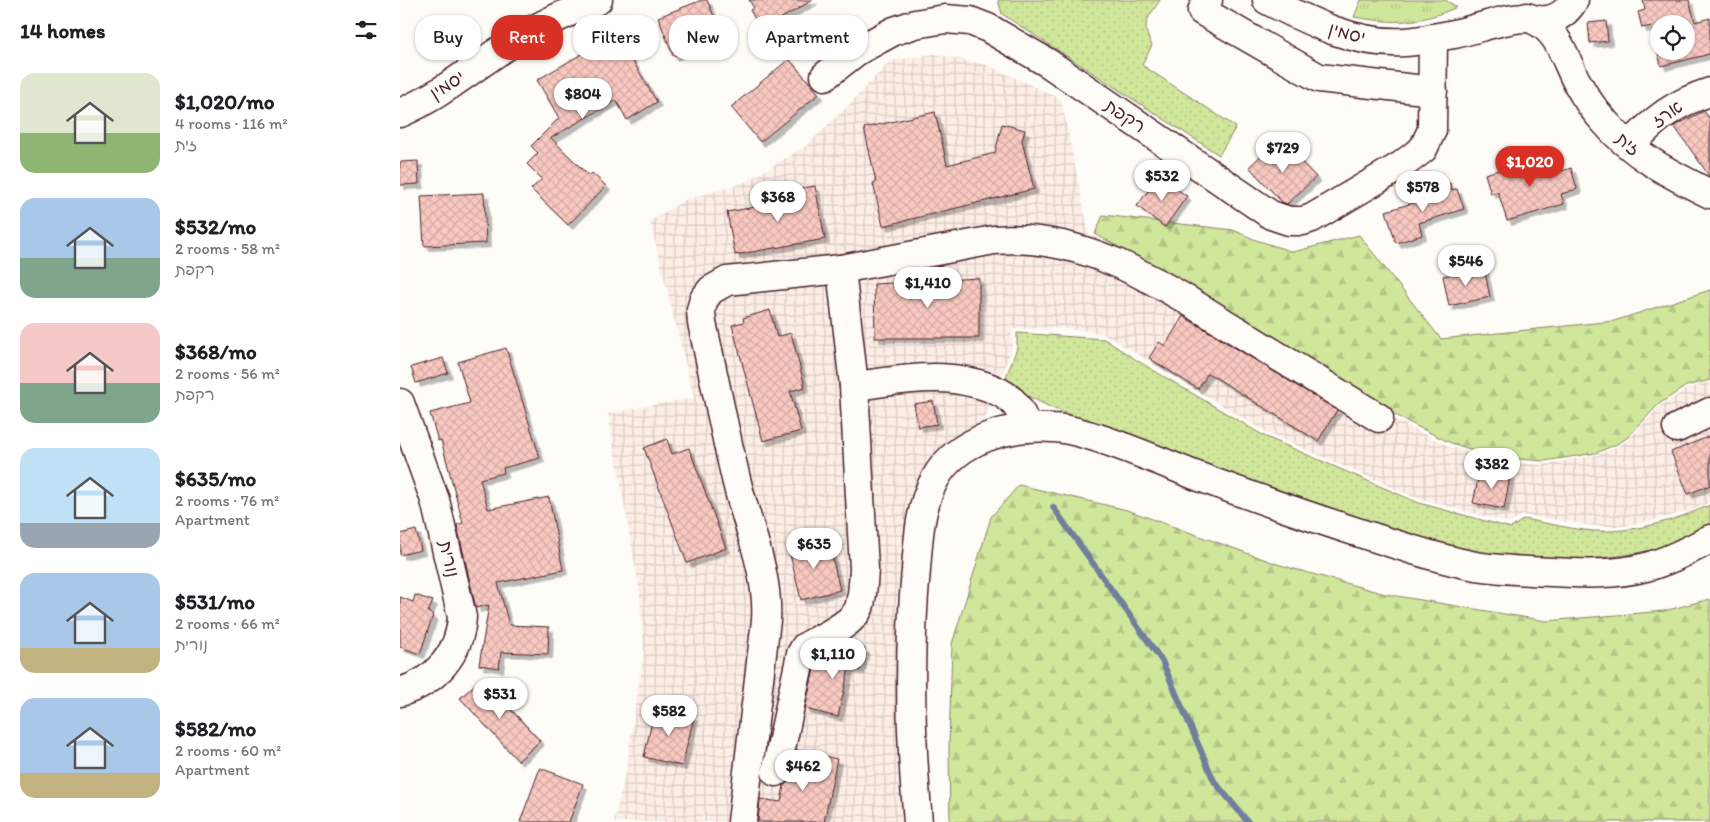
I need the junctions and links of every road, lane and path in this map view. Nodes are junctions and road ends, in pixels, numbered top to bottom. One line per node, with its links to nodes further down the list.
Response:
1 (598, 0): 12 (street, יסמין)
2 (1208, 0): 10 (street)
3 (1267, 0): 7 (street, יסמין)
4 (1500, 0): 7 (street, יסמין)
5 (1573, 2): 6 (street, יסמין); 8 (street, זית)
6 (1524, 13): 7 (street, יסמין); 8 (street, זית)
7 (1432, 38): 10 (street, רקפת)
8 (1570, 67): 13 (street, זית)
9 (825, 76): 10 (street, רקפת)
10 (1433, 91)
11 (1710, 92): 13 (street, ארז)
12 (400, 113)
13 (1630, 146): 14 (street, זית)
14 (1710, 194)
15 (841, 269): 16 (street); 19 (street); 25 (street)
16 (854, 386): 20 (street); 24 (street)
17 (400, 403): 23 (street, נורית)
18 (1710, 412): 21 (street)
19 (1379, 418)
20 (1028, 428): 22 (street); 26 (street)
21 (1677, 428)
22 (1710, 539)
23 (400, 692)
24 (776, 772)
25 (742, 822)
26 (918, 822)

